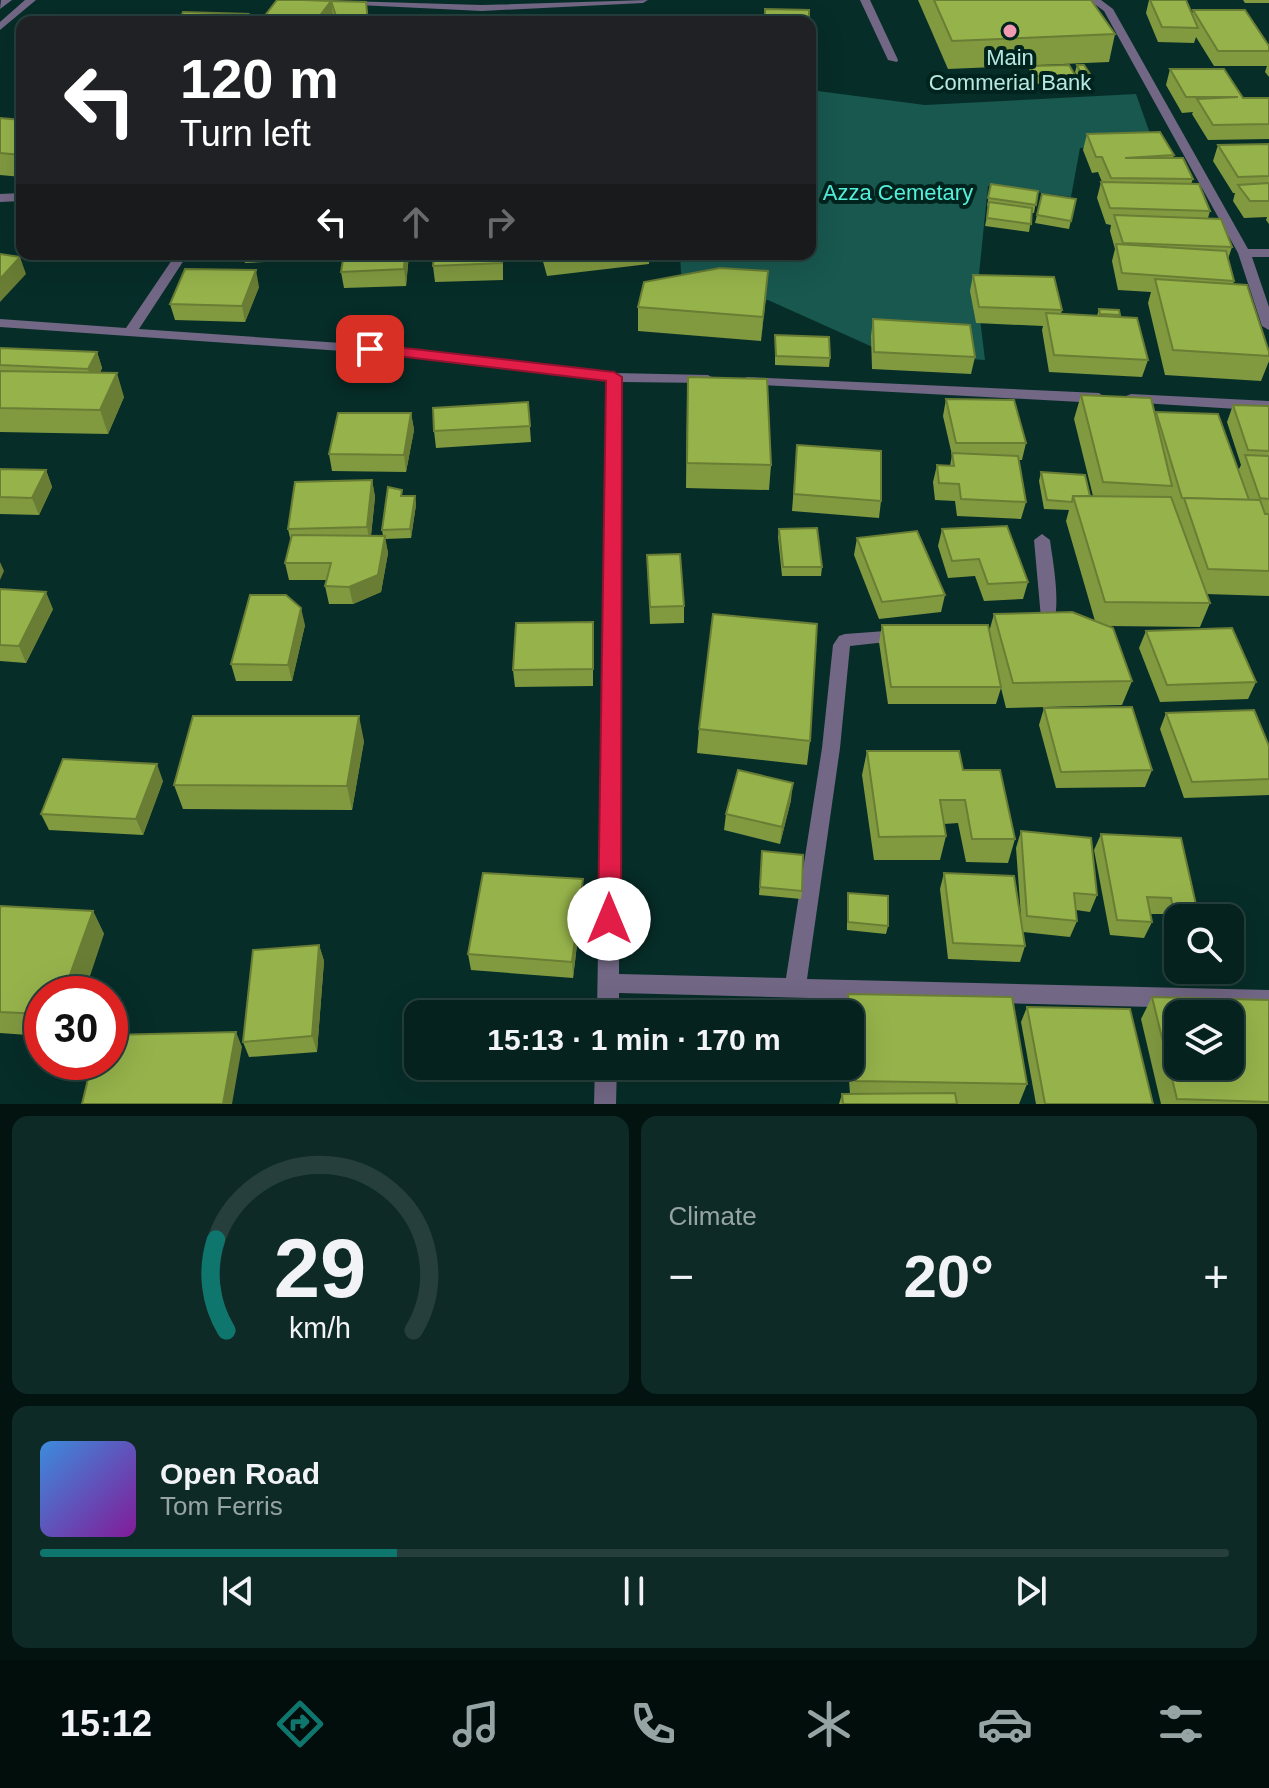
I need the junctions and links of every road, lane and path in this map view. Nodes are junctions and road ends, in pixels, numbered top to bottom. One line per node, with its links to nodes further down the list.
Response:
1 (7, 0): 8 (street)
2 (31, 0): 9 (street)
3 (317, 0): 4 (street)
4 (643, 0)
5 (865, 0): 10 (street)
6 (1094, 0): 7 (street)
7 (1108, 5): 11 (street)
8 (0, 6)
9 (0, 27)
10 (893, 60)
11 (1244, 253): 12 (street); 15 (street)
12 (1269, 253)
13 (178, 260): 16 (street)
14 (0, 323): 16 (street)
15 (1269, 326)
16 (130, 332): 17 (street)
17 (614, 377): 18 (street); 24 (street)
18 (718, 380)
19 (733, 380): 20 (street)
20 (1269, 406)
21 (1042, 540): 22 (street)
22 (1028, 630)
23 (917, 635): 25 (street)
24 (609, 983): 25 (street); 26 (street)
25 (795, 987): 27 (street)
26 (608, 1000)
27 (1269, 1000)
28 (606, 1080): 29 (street)
29 (605, 1104)

